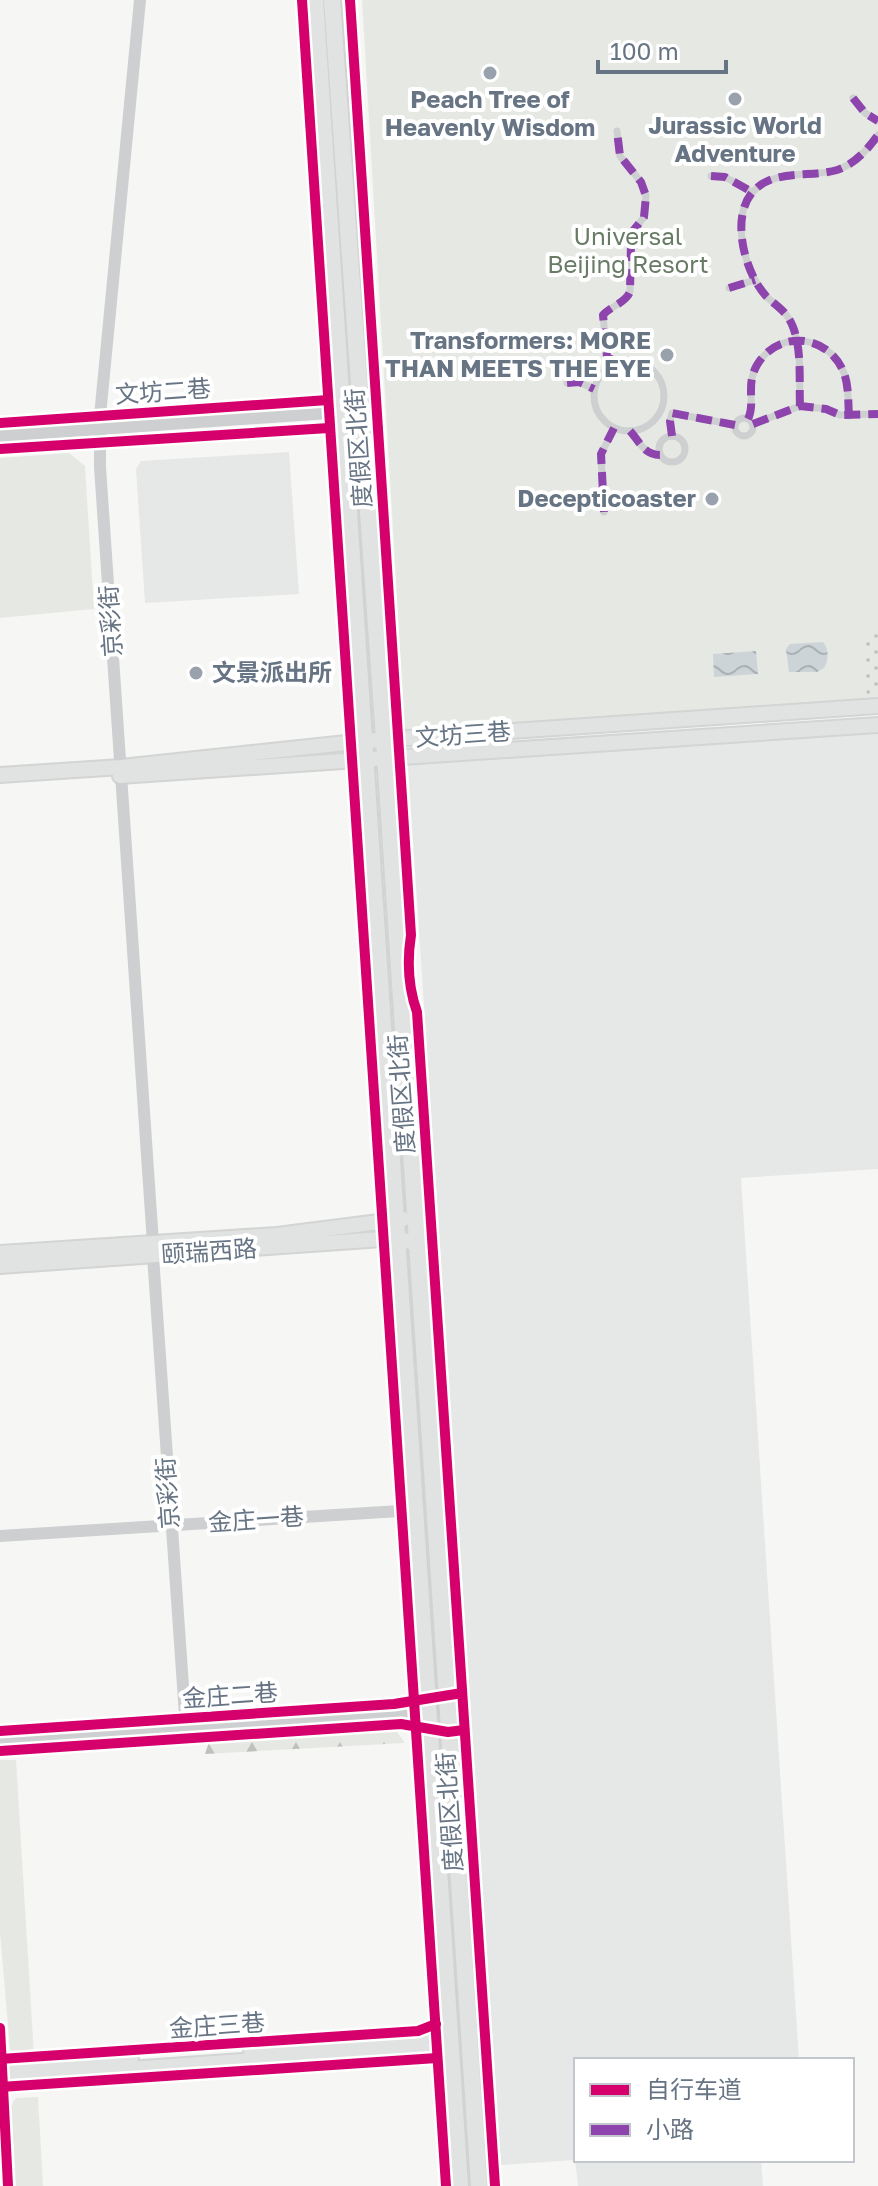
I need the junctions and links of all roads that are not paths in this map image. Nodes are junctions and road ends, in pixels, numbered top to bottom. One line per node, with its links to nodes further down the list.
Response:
1 (140, 0): 25 (street, 京彩街)
2 (315, 0): 18 (main road, 度假区北街)
3 (332, 0): 33 (main road, 度假区北街)
4 (853, 98): 5 (street)
5 (878, 121)
6 (617, 131): 13 (street)
7 (878, 135): 9 (street)
8 (711, 176): 9 (street)
9 (752, 192): 10 (street)
10 (755, 280): 11 (street); 12 (street)
11 (729, 288)
12 (797, 339): 16 (street); 21 (street); 22 (street)
13 (617, 362): 15 (street); 17 (street)
14 (567, 383): 15 (street)
15 (594, 389): 24 (street)
16 (800, 406): 21 (street); 22 (street)
17 (662, 410): 19 (street); 26 (street)
18 (343, 412): 25 (street, 文坊二巷); 34 (main road, 度假区北街)
19 (672, 413): 23 (street); 28 (street)
20 (878, 414): 21 (street)
21 (849, 416)
22 (750, 422): 23 (street); 23 (street)
23 (735, 425)
24 (614, 428): 26 (street); 30 (street)
25 (100, 429): 27 (street, 文坊二巷); 37 (street, 京彩街)
26 (630, 431): 29 (street)
27 (0, 436)
28 (672, 436): 29 (street); 29 (street)
29 (660, 455)
30 (604, 512)
31 (878, 706): 33 (main road, 文坊三巷)
32 (878, 725): 35 (main road, 文坊三巷)
33 (384, 740): 34 (main road, 文坊三巷); 35 (main road, 度假区北街)
34 (365, 741): 36 (main road, 度假区北街); 37 (main road, 文坊三巷)
35 (385, 758): 36 (main road, 文坊三巷); 40 (main road, 度假区北街)
36 (366, 760): 37 (main road, 文坊三巷); 41 (main road, 度假区北街)
37 (121, 772): 38 (main road, 文坊三巷); 39 (main road, 文坊三巷); 43 (street, 京彩街)
38 (0, 775)
39 (0, 785)
40 (415, 1216): 41 (main road, 颐瑞西路); 42 (main road, 度假区北街)
41 (397, 1229): 42 (main road, 颐瑞西路); 43 (main road, 颐瑞西路); 46 (main road, 度假区北街)
42 (417, 1244): 49 (main road, 度假区北街)
43 (153, 1250): 44 (main road, 颐瑞西路); 45 (main road, 颐瑞西路); 47 (street, 京彩街)
44 (0, 1253)
45 (0, 1266)
46 (416, 1510): 47 (street, 金庄一巷); 49 (main road, 度假区北街)
47 (170, 1525): 48 (street, 金庄一巷); 51 (street, 京彩街)
48 (0, 1536)
49 (435, 1670): 50 (main road, 度假区北街)
50 (438, 1711): 51 (street, 金庄二巷); 53 (main road, 度假区北街)
51 (186, 1729): 52 (street, 金庄二巷)
52 (0, 1741)
53 (441, 1753): 54 (main road, 度假区北街); 59 (main road, 度假区北街)
54 (449, 2023): 55 (main road, 度假区北街); 56 (main road, 金庄三巷)
55 (452, 2059): 57 (main road, 金庄三巷); 58 (main road, 度假区北街)
56 (0, 2068)
57 (0, 2078)
58 (460, 2186)
59 (479, 2186)

